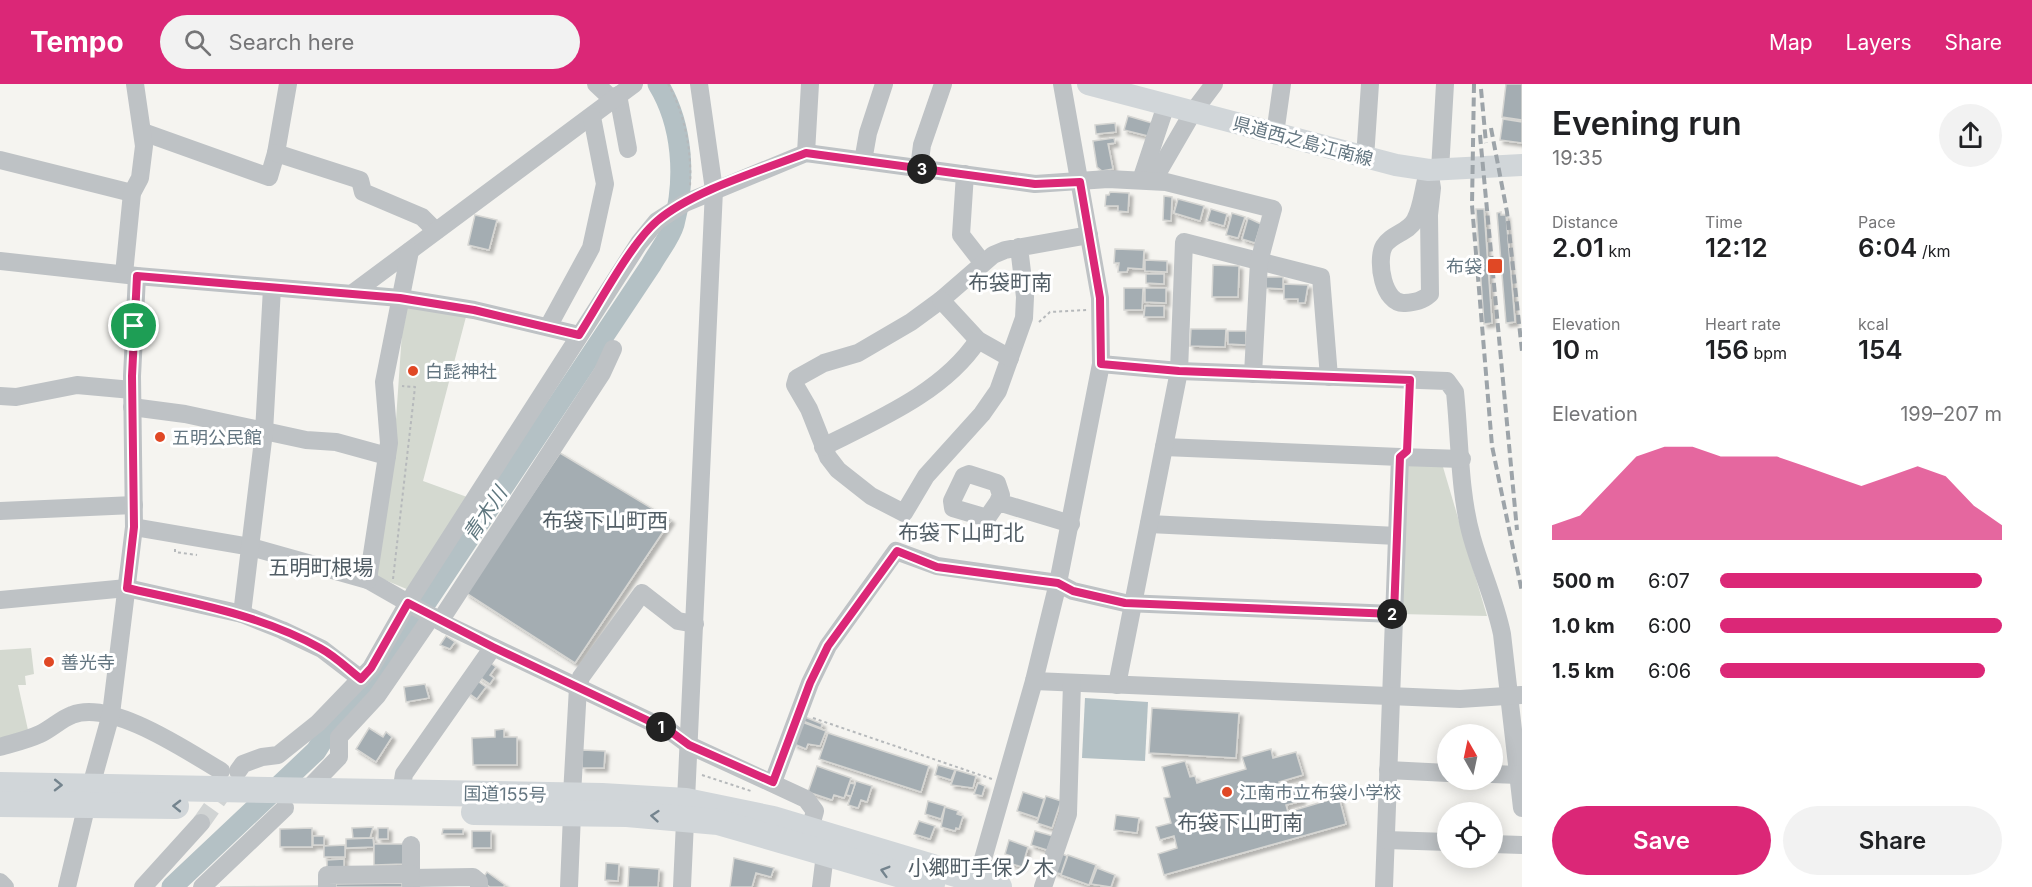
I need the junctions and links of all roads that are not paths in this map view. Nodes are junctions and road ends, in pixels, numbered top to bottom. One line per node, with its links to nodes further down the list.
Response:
1 (135, 84): 19 (street)
2 (288, 84): 22 (street)
3 (596, 84): 16 (street)
4 (634, 84): 16 (street)
5 (699, 84): 33 (street)
6 (810, 84): 23 (street)
7 (884, 84): 26 (street)
8 (944, 84): 28 (street)
9 (1062, 84): 32 (street)
10 (1088, 84): 15 (main road, 県道西之島江南線)
11 (1214, 84): 17 (street)
12 (1282, 84): 20 (street)
13 (1370, 84): 24 (street)
14 (1445, 84): 29 (street)
15 (1156, 96): 17 (main road, 県道西之島江南線); 31 (street)
16 (615, 97): 18 (street); 21 (street)
17 (1193, 112): 20 (main road, 県道西之島江南線); 31 (street)
18 (592, 117): 35 (street); 49 (street)
19 (143, 132): 22 (street); 34 (street)
20 (1275, 134): 24 (main road, 県道西之島江南線)
21 (628, 149)
22 (276, 153): 35 (street)
23 (806, 153): 26 (street); 33 (street)
24 (1365, 158): 29 (main road, 県道西之島江南線)
25 (0, 160): 34 (street)
26 (863, 161): 28 (street)
27 (1522, 165): 29 (main road, 県道西之島江南線)
28 (919, 168): 30 (street)
29 (1434, 170): 36 (street); 39 (street)
30 (964, 174): 32 (street); 42 (street)
31 (1147, 180): 32 (street); 43 (street)
32 (1080, 182): 37 (street)
33 (714, 190): 50 (street); 82 (street)
34 (132, 193): 44 (street)
35 (436, 231): 40 (street)
36 (1404, 232): 39 (street); 39 (street)
37 (1089, 235): 38 (street); 54 (street)
38 (1019, 247): 42 (street); 53 (street)
39 (1430, 249)
40 (410, 251): 46 (street); 47 (street)
41 (0, 261): 44 (street)
42 (982, 262): 48 (street)
43 (1258, 262): 55 (street); 56 (street); 57 (street)
44 (131, 275): 45 (street); 59 (street)
45 (272, 288): 46 (street); 60 (street)
46 (353, 293): 47 (street)
47 (400, 298): 49 (street); 63 (street)
48 (941, 300): 51 (street); 61 (street)
49 (548, 327): 50 (street)
50 (579, 335): 79 (street)
51 (978, 340): 53 (street); 61 (street)
52 (613, 350): 79 (street)
53 (1013, 350): 61 (street)
54 (1101, 364): 55 (street); 69 (street)
55 (1179, 371): 56 (street); 62 (street)
56 (1253, 374): 57 (street)
57 (1329, 377): 65 (street)
58 (0, 396): 59 (street)
59 (132, 399): 60 (street); 67 (street)
60 (264, 432): 63 (street); 73 (street)
61 (824, 447)
62 (1164, 447): 64 (street); 70 (street)
63 (387, 456): 74 (street)
64 (1400, 457): 65 (street); 72 (street)
65 (1462, 459): 89 (street)
66 (998, 502): 69 (street)
67 (134, 505): 68 (street); 71 (street)
68 (0, 511)
69 (1071, 524): 75 (street)
70 (1149, 524): 72 (street); 78 (street)
71 (134, 527): 73 (street); 76 (street)
72 (1397, 536): 81 (street)
73 (251, 548): 74 (street); 80 (street)
74 (368, 580): 79 (street)
75 (1058, 583): 78 (street); 85 (street); 98 (street)
76 (127, 588): 77 (street); 80 (street); 91 (street)
77 (0, 600)
78 (1133, 603): 81 (street); 87 (street)
79 (424, 612): 83 (street); 84 (street); 103 (street)
80 (242, 614): 84 (street)
81 (1394, 614): 90 (street)
82 (695, 624): 88 (street); 92 (street)
83 (493, 647): 88 (street); 101 (street)
84 (361, 679): 100 (street)
85 (1034, 681): 86 (street); 119 (street)
86 (1072, 683): 87 (street); 129 (street)
87 (1117, 685): 90 (street)
88 (578, 687): 92 (street); 105 (street)
89 (1516, 696): 90 (street); 97 (street)
90 (1391, 697): 94 (street)
91 (111, 714): 93 (street); 100 (street); 102 (street)
92 (689, 745): 98 (street); 107 (street)
93 (0, 747)
94 (1388, 770): 95 (street); 110 (street)
95 (1437, 772)
96 (1503, 774): 97 (street)
97 (1519, 775): 106 (street)
98 (773, 782): 109 (street)
99 (0, 785): 102 (highway, 国道155号, one-way to 102)
100 (236, 785): 102 (highway, 国道155号); 103 (highway, 国道155号)
101 (400, 793): 103 (highway, 国道155号); 105 (highway, 国道155号)
102 (89, 795): 104 (highway, 国道155号); 121 (street)
103 (292, 800): 105 (highway, 国道155号); 122 (street)
104 (0, 804)
105 (572, 804): 107 (highway, 国道155号); 125 (street)
106 (1522, 808)
107 (686, 810): 109 (highway, 国道155号); 115 (highway, 国道155号); 126 (street)
108 (201, 823): 118 (street)
109 (810, 829): 119 (highway, 国道155号)
110 (1386, 840): 111 (street); 130 (street)
111 (1437, 842)
112 (1503, 844): 114 (street)
113 (411, 845): 116 (street)
114 (1522, 845)
115 (825, 854): 127 (street); 128 (highway, 国道155号, one-way to 115)
116 (411, 880): 123 (street); 124 (street)
117 (0, 882): 120 (street)
118 (147, 883)
119 (982, 885)
120 (5, 887)
121 (67, 887)
122 (202, 887)
123 (327, 887)
124 (479, 887)
125 (569, 887)
126 (682, 887)
127 (821, 887)
128 (941, 887)
129 (1043, 887)
130 (1384, 887)

